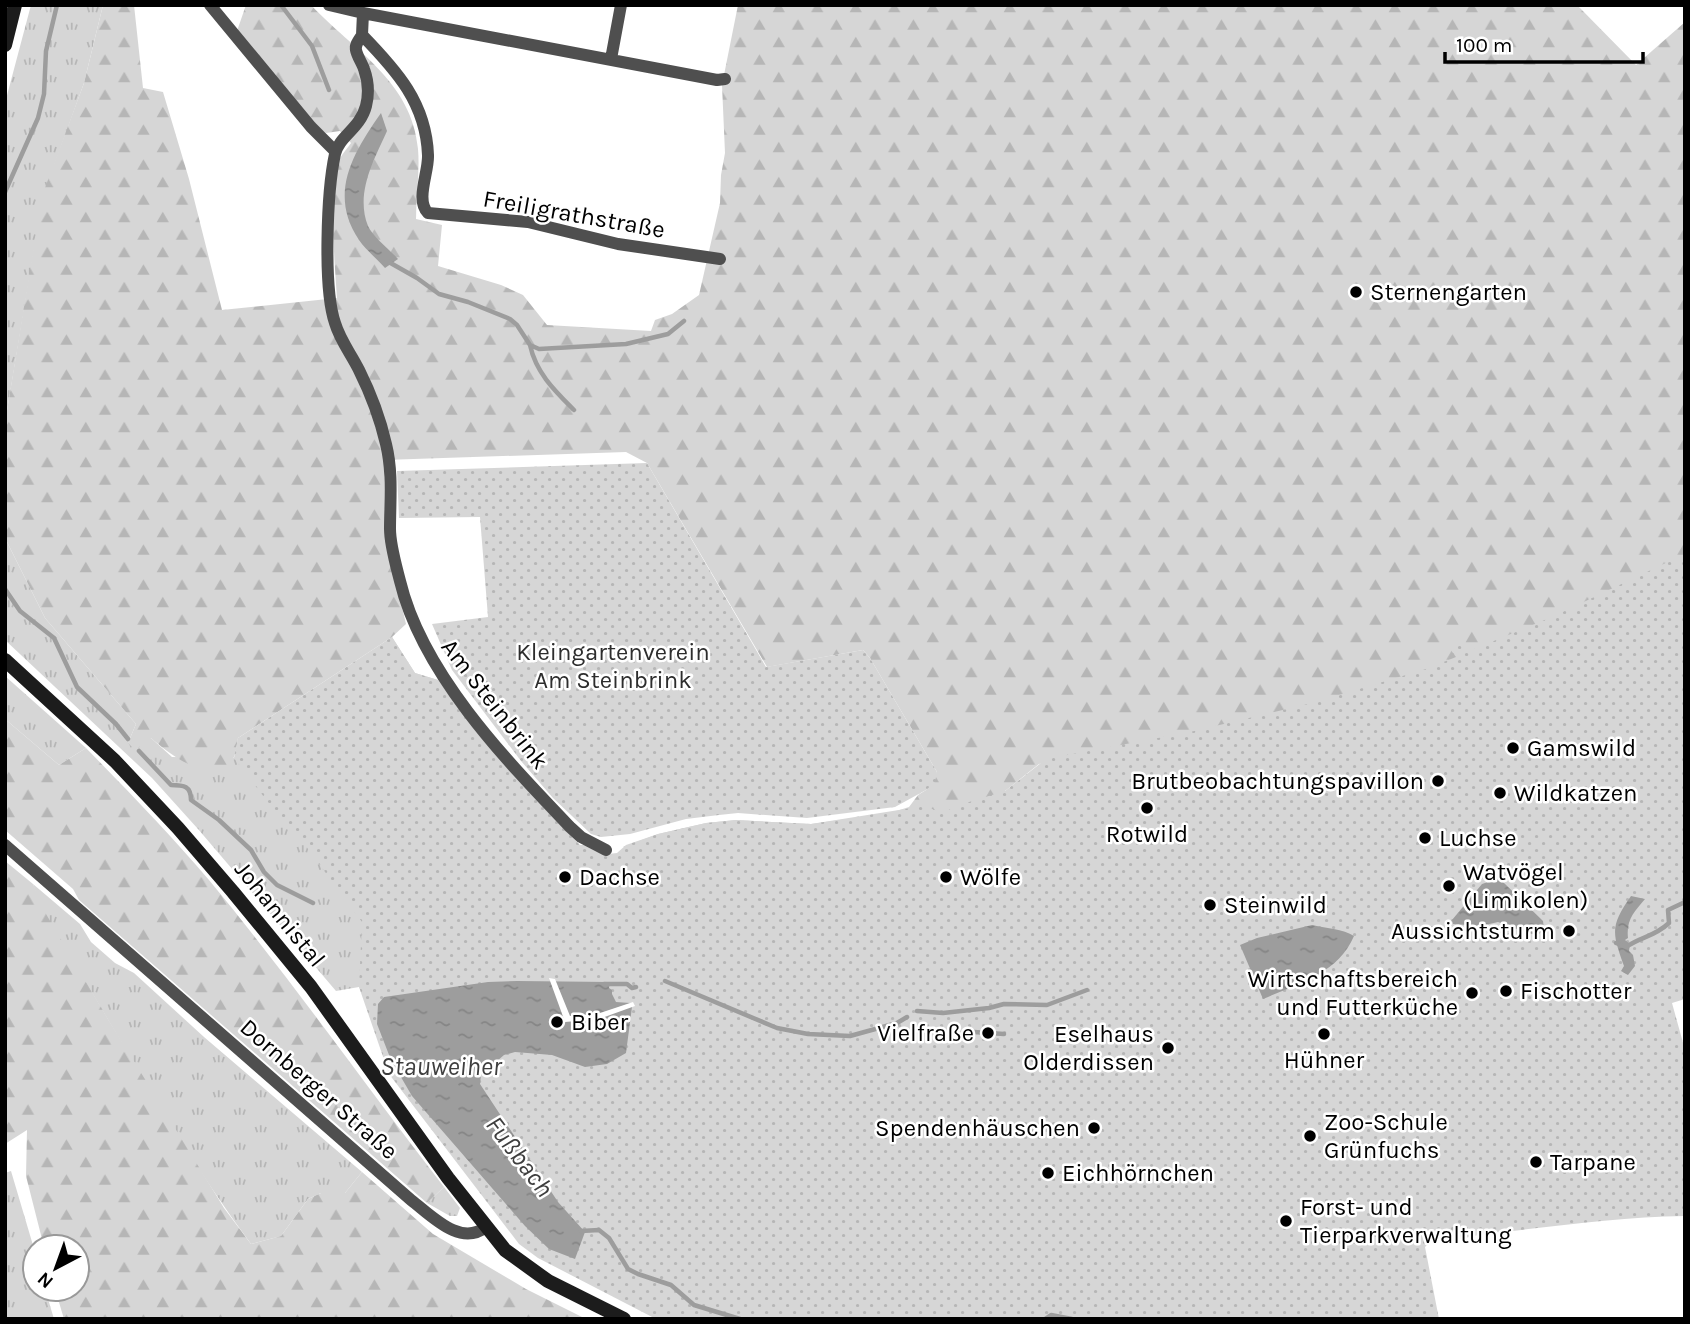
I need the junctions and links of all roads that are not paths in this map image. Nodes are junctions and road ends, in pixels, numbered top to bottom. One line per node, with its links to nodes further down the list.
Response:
1 (15, 5): 7 (main road)
2 (210, 5): 10 (street)
3 (329, 5): 5 (street)
4 (621, 5): 8 (street)
5 (363, 13): 6 (street); 8 (street)
6 (362, 35): 10 (street); 11 (street, Freiligrathstraße)
7 (5, 45)
8 (611, 59): 9 (street)
9 (726, 79)
10 (335, 151): 14 (street, Am Steinbrink)
11 (720, 259)
12 (5, 660): 15 (main road, Johannistal)
13 (5, 845): 15 (street, Dornberger Straße)
14 (606, 850)
15 (486, 1227): 16 (main road)
16 (624, 1319)

